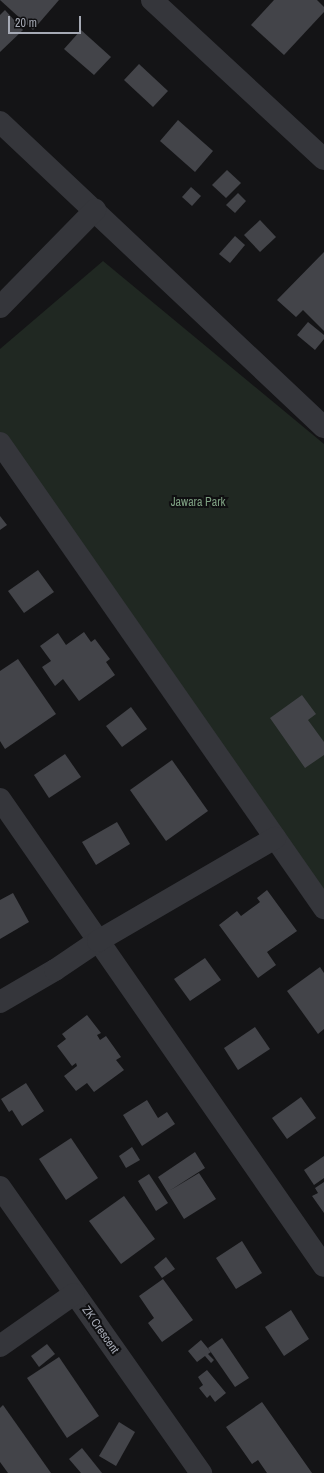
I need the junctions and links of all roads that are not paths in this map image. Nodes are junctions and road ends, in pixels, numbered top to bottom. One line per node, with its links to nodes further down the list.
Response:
1 (152, 0): 3 (street)
2 (0, 122): 4 (street)
3 (324, 159)
4 (95, 210): 5 (street); 6 (street)
5 (0, 307)
6 (324, 427)
7 (0, 443): 9 (street)
8 (0, 799): 11 (street)
9 (275, 838): 10 (street); 11 (street)
10 (324, 908)
11 (98, 941): 12 (street); 14 (street)
12 (0, 1002)
13 (0, 1187): 15 (street, ZK Crescent)
14 (324, 1266)
15 (74, 1294): 16 (street); 17 (street, ZK Crescent)
16 (0, 1346)
17 (201, 1473)

